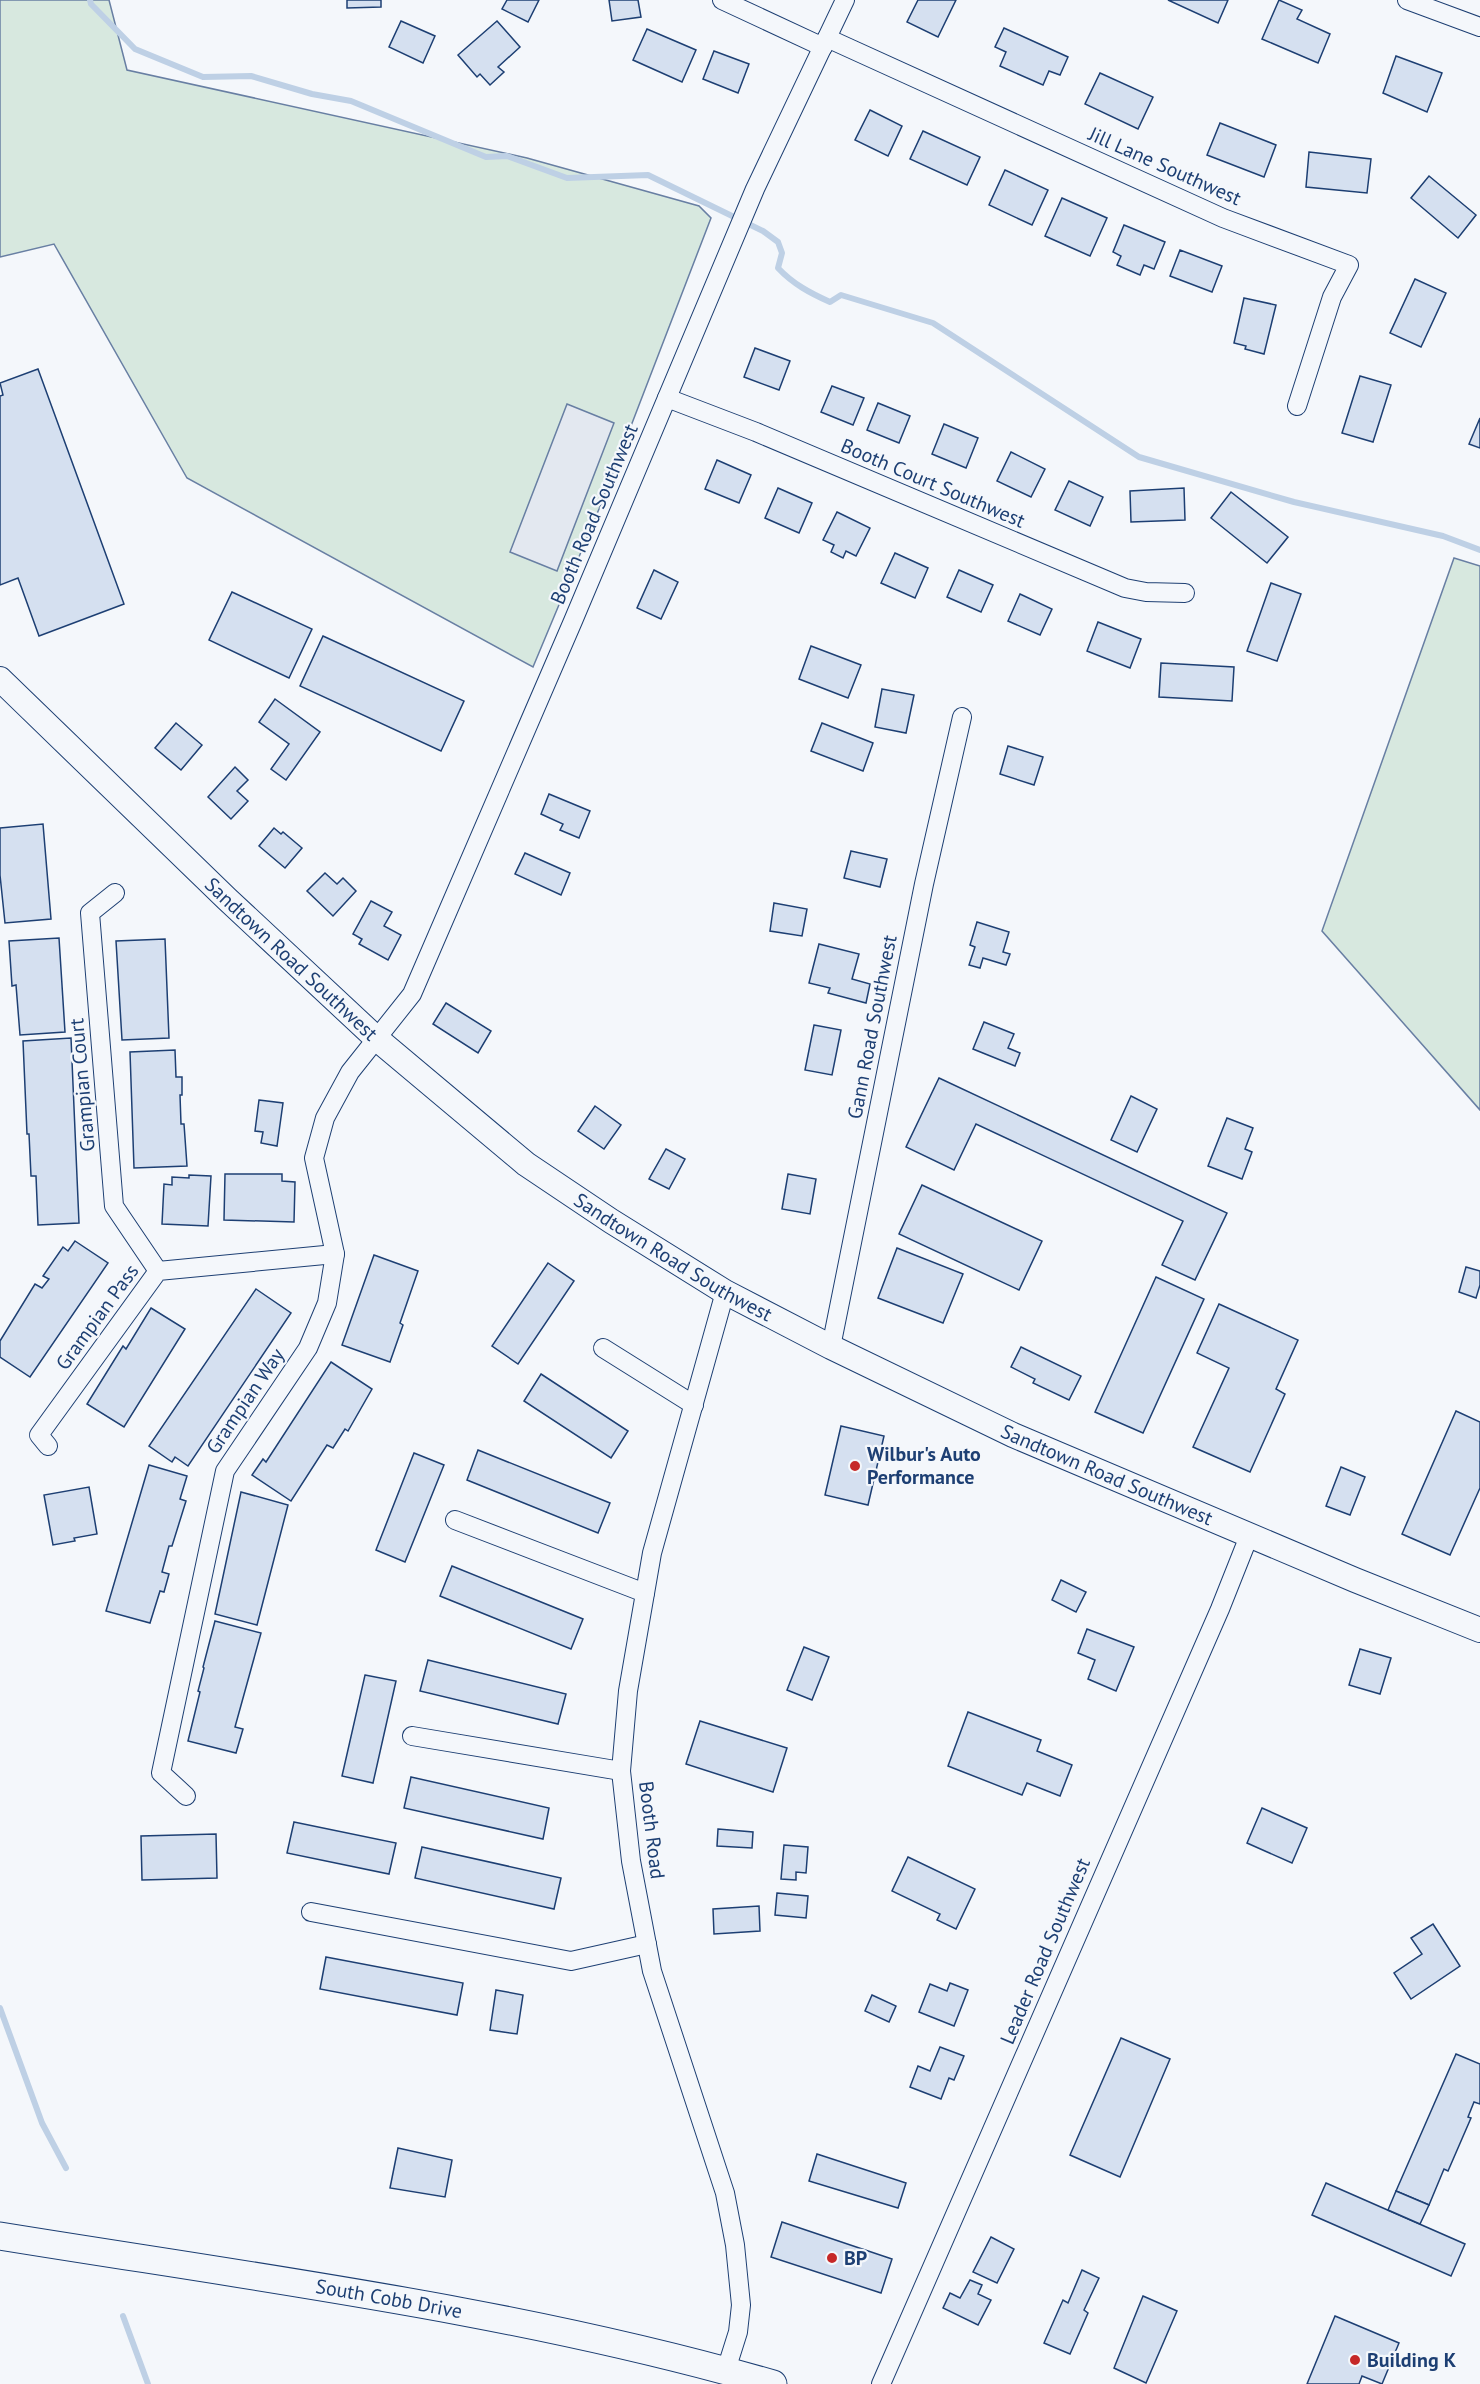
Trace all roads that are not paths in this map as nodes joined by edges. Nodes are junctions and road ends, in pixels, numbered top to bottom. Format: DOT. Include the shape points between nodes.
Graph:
graph roads {
  1 [pos="722,0"];
  2 [pos="845,0"];
  3 [pos="1407,0"];
  4 [pos="1480,27"];
  5 [pos="825,43"];
  6 [pos="667,398"];
  7 [pos="1297,406"];
  8 [pos="1185,593"];
  9 [pos="0,679"];
  10 [pos="962,717"];
  11 [pos="115,892"];
  12 [pos="377,1039"];
  13 [pos="335,1254"];
  14 [pos="158,1271"];
  15 [pos="725,1293"];
  16 [pos="831,1347"];
  17 [pos="603,1348"];
  18 [pos="694,1405"];
  19 [pos="48,1446"];
  20 [pos="455,1520"];
  21 [pos="1249,1536"];
  22 [pos="645,1593"];
  23 [pos="1480,1630"];
  24 [pos="412,1736"];
  25 [pos="621,1771"];
  26 [pos="186,1796"];
  27 [pos="311,1912"];
  28 [pos="647,1944"];
  29 [pos="0,2236"];
  30 [pos="726,2370"];
  31 [pos="773,2384"];
  32 [pos="881,2384"];
  1 -- 5 [label="street"];
  2 -- 5 [label="street, Booth Road Southwest"];
  3 -- 4 [label="street"];
  5 -- 6 [label="street, Booth Road Southwest" via="755,189"];
  5 -- 7 [label="street, Jill Lane Southwest" via="1223,218 1349,265 1332,297"];
  6 -- 8 [label="street, Booth Court Southwest" via="1125,588"];
  6 -- 12 [label="street, Booth Road Southwest" via="412,994"];
  9 -- 12 [label="street, Sandtown Road Southwest"];
  10 -- 16 [label="street, Gann Road Southwest"];
  11 -- 14 [label="street, Grampian Court" via="90,913 114,1206"];
  12 -- 13 [label="street, Grampian Way" via="350,1072 325,1118 314,1158"];
  12 -- 15 [label="street, Sandtown Road Southwest" via="526,1164"];
  13 -- 14 [label="street, Grampian Pass"];
  13 -- 26 [label="street, Grampian Way" via="327,1303 308,1348 225,1471 162,1773"];
  14 -- 19 [label="street, Grampian Pass" via="39,1435"];
  15 -- 16 [label="street, Sandtown Road Southwest"];
  15 -- 18 [label="street, Booth Road"];
  16 -- 21 [label="street, Sandtown Road Southwest" via="1013,1435"];
  17 -- 18 [label="street"];
  18 -- 22 [label="street, Booth Road" via="652,1553"];
  20 -- 22 [label="street"];
  21 -- 23 [label="street, Sandtown Road Southwest"];
  21 -- 32 [label="street, Leader Road Southwest"];
  22 -- 25 [label="street, Booth Road" via="628,1691"];
  24 -- 25 [label="street"];
  25 -- 28 [label="street, Booth Road" via="631,1861"];
  27 -- 28 [label="street" via="571,1960"];
  28 -- 30 [label="street, Booth Road" via="652,1971 725,2193 735,2245 741,2305 738,2332"];
  29 -- 30 [label="main road, South Cobb Drive" via="561,2330"];
  30 -- 31 [label="main road, South Cobb Drive"];
}
